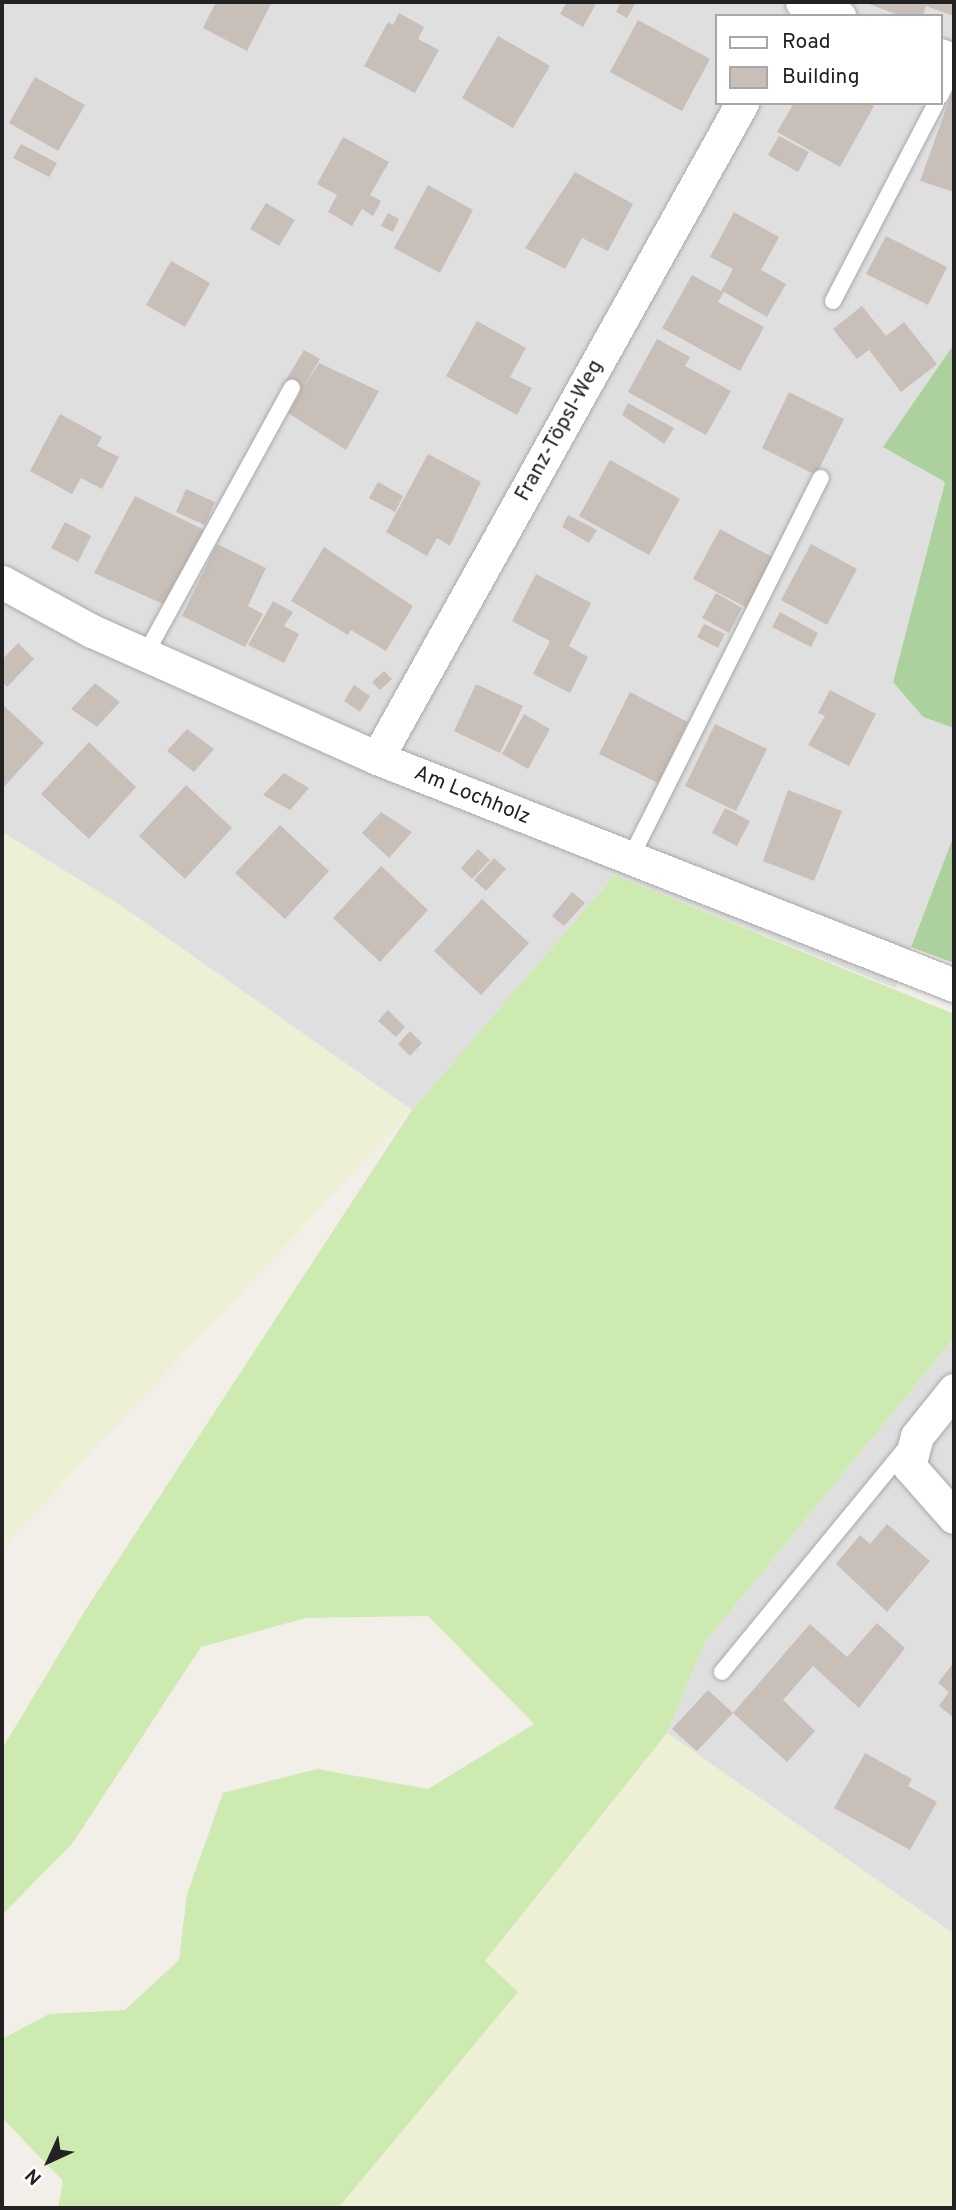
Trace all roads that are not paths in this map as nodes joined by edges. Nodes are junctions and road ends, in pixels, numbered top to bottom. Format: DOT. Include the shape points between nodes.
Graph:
graph roads {
  1 [pos="802,2"];
  2 [pos="834,14"];
  3 [pos="954,69"];
  4 [pos="942,92"];
  5 [pos="740,105"];
  6 [pos="935,105"];
  7 [pos="833,301"];
  8 [pos="292,388"];
  9 [pos="821,478"];
  10 [pos="2,582"];
  11 [pos="145,655"];
  12 [pos="377,758"];
  13 [pos="630,859"];
  14 [pos="954,985"];
  15 [pos="954,1390"];
  16 [pos="917,1436"];
  17 [pos="954,1517"];
  18 [pos="722,1672"];
  1 -- 2 [label="street"];
  3 -- 4 [label="lane"];
  5 -- 12 [label="street, Franz-Töpsl-Weg"];
  6 -- 7 [label="lane"];
  8 -- 11 [label="lane"];
  9 -- 13 [label="lane"];
  10 -- 11 [label="street, Am Lochholz"];
  11 -- 12 [label="street, Am Lochholz"];
  12 -- 13 [label="street, Am Lochholz"];
  13 -- 14 [label="street, Am Lochholz"];
  15 -- 16 [label="street"];
  16 -- 17 [label="street" via="909,1466"];
  16 -- 18 [label="lane"];
}
